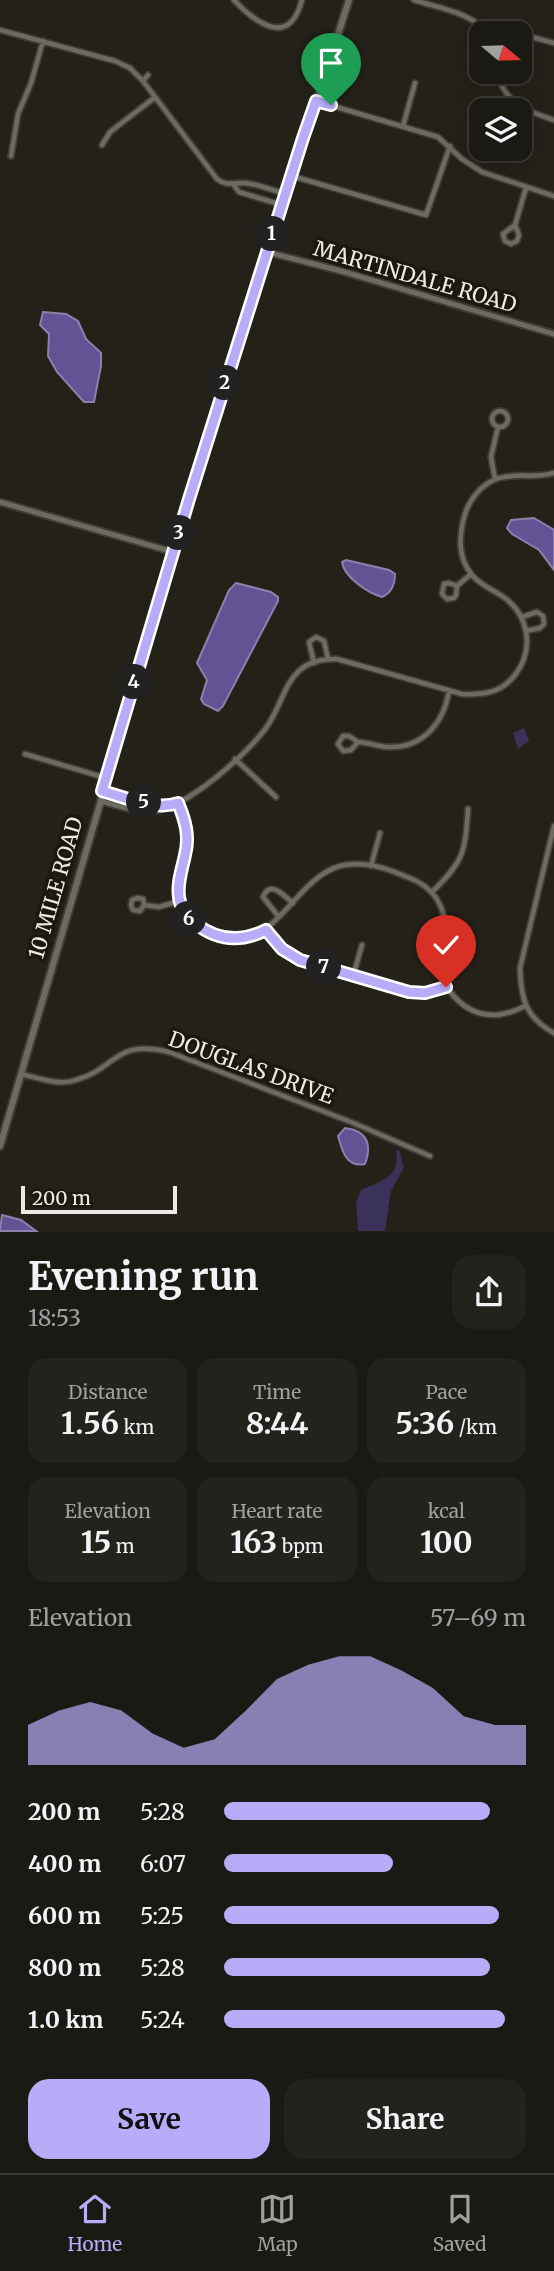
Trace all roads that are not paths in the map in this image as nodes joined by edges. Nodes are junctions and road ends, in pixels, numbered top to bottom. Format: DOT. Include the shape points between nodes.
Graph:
graph roads {
  1 [pos="234,0"];
  2 [pos="302,0"];
  3 [pos="349,0"];
  4 [pos="414,0"];
  5 [pos="474,21"];
  6 [pos="0,30"];
  7 [pos="532,37"];
  8 [pos="43,41"];
  9 [pos="554,43"];
  10 [pos="148,75"];
  11 [pos="143,81"];
  12 [pos="415,83"];
  13 [pos="501,84"];
  14 [pos="154,98"];
  15 [pos="316,101"];
  16 [pos="554,120"];
  17 [pos="403,125"];
  18 [pos="188,129"];
  19 [pos="183,134"];
  20 [pos="102,145"];
  21 [pos="450,146"];
  22 [pos="11,156"];
  23 [pos="291,176"];
  24 [pos="233,185"];
  25 [pos="526,188"];
  26 [pos="285,194"];
  27 [pos="554,195"];
  28 [pos="282,205"];
  29 [pos="515,225"];
  30 [pos="267,252"];
  31 [pos="554,334"];
  32 [pos="498,427"];
  33 [pos="554,473"];
  34 [pos="495,479"];
  35 [pos="0,502"];
  36 [pos="173,552"];
  37 [pos="471,574"];
  38 [pos="457,586"];
  39 [pos="522,617"];
  40 [pos="526,631"];
  41 [pos="328,659"];
  42 [pos="314,663"];
  43 [pos="449,691"];
  44 [pos="358,742"];
  45 [pos="25,754"];
  46 [pos="236,759"];
  47 [pos="106,778"];
  48 [pos="102,791"];
  49 [pos="276,797"];
  50 [pos="99,801"];
  51 [pos="178,803"];
  52 [pos="170,805"];
  53 [pos="468,809"];
  54 [pos="554,827"];
  55 [pos="380,833"];
  56 [pos="371,866"];
  57 [pos="432,892"];
  58 [pos="179,901"];
  59 [pos="293,903"];
  60 [pos="144,905"];
  61 [pos="279,917"];
  62 [pos="266,930"];
  63 [pos="362,945"];
  64 [pos="354,976"];
  65 [pos="446,987"];
  66 [pos="525,1006"];
  67 [pos="552,1032"];
  68 [pos="20,1074"];
  69 [pos="2,1128"];
  70 [pos="1,1141"];
  71 [pos="430,1156"];
  1 -- 2 [label="street" via="257,20 278,27 293,21"];
  3 -- 15 [label="main road, 10 MILE ROAD"];
  4 -- 5 [label="street"];
  6 -- 8 [label="street"];
  7 -- 9 [label="street"];
  8 -- 11 [label="street" via="115,61"];
  8 -- 22 [label="street" via="18,114"];
  10 -- 11 [label="street"];
  11 -- 14 [label="street"];
  12 -- 17 [label="street"];
  13 -- 16 [label="street" via="515,105"];
  14 -- 19 [label="street"];
  14 -- 20 [label="street" via="110,132"];
  15 -- 17 [label="street"];
  15 -- 23 [label="main road, 10 MILE ROAD"];
  17 -- 21 [label="street" via="438,136"];
  18 -- 19 [label="street"];
  19 -- 24 [label="street" via="217,179"];
  21 -- 23 [label="street" via="426,215"];
  21 -- 25 [label="street" via="482,172"];
  23 -- 26 [label="main road, 10 MILE ROAD"];
  24 -- 26 [label="street" via="242,182"];
  24 -- 28 [label="street" via="239,192"];
  25 -- 27 [label="street"];
  25 -- 29 [label="street"];
  26 -- 28 [label="main road, 10 MILE ROAD"];
  28 -- 30 [label="main road, 10 MILE ROAD"];
  30 -- 31 [label="street, MARTINDALE ROAD"];
  30 -- 36 [label="main road, 10 MILE ROAD"];
  32 -- 34 [label="street" via="491,457"];
  33 -- 34 [label="street"];
  34 -- 37 [label="street" via="472,499 464,519 461,551"];
  35 -- 36 [label="street"];
  36 -- 47 [label="main road, 10 MILE ROAD"];
  37 -- 38 [label="street"];
  37 -- 39 [label="street" via="504,597"];
  39 -- 40 [label="street"];
  39 -- 40 [label="street" via="537,612 543,616 540,628"];
  40 -- 43 [label="street" via="523,661 503,687 484,694"];
  41 -- 42 [label="street"];
  41 -- 42 [label="street" via="324,641 316,638 309,642"];
  41 -- 43 [label="street"];
  42 -- 46 [label="street" via="289,681 266,727"];
  43 -- 44 [label="street" via="441,717 419,740 390,748"];
  44 -- 44 [label="street" via="347,751 338,744 347,735"];
  45 -- 47 [label="street"];
  46 -- 49 [label="street"];
  46 -- 51 [label="street"];
  47 -- 48 [label="main road, 10 MILE ROAD"];
  48 -- 50 [label="main road, 10 MILE ROAD"];
  48 -- 52 [label="street"];
  50 -- 52 [label="street" via="138,811"];
  50 -- 68 [label="main road, 10 MILE ROAD"];
  51 -- 52 [label="street"];
  51 -- 58 [label="street" via="187,840 178,881"];
  53 -- 57 [label="street" via="459,863"];
  54 -- 66 [label="street" via="520,968"];
  55 -- 56 [label="street"];
  56 -- 57 [label="street" via="411,878"];
  56 -- 59 [label="street" via="338,866 319,877"];
  57 -- 65 [label="street" via="443,912 440,956"];
  58 -- 60 [label="street" via="159,907"];
  58 -- 62 [label="street" via="189,919 216,936 253,936"];
  59 -- 61 [label="street"];
  59 -- 61 [label="street" via="275,889 265,891 265,903"];
  61 -- 62 [label="street"];
  62 -- 64 [label="street" via="289,955"];
  63 -- 64 [label="street"];
  64 -- 65 [label="street" via="409,992"];
  65 -- 66 [label="street" via="464,1006 478,1012 510,1013"];
  66 -- 67 [label="street"];
  68 -- 69 [label="main road, 10 MILE ROAD"];
  68 -- 71 [label="street, DOUGLAS DRIVE" via="49,1081 77,1080 122,1053 155,1049"];
  69 -- 70 [label="main road, 10 MILE ROAD"];
}
